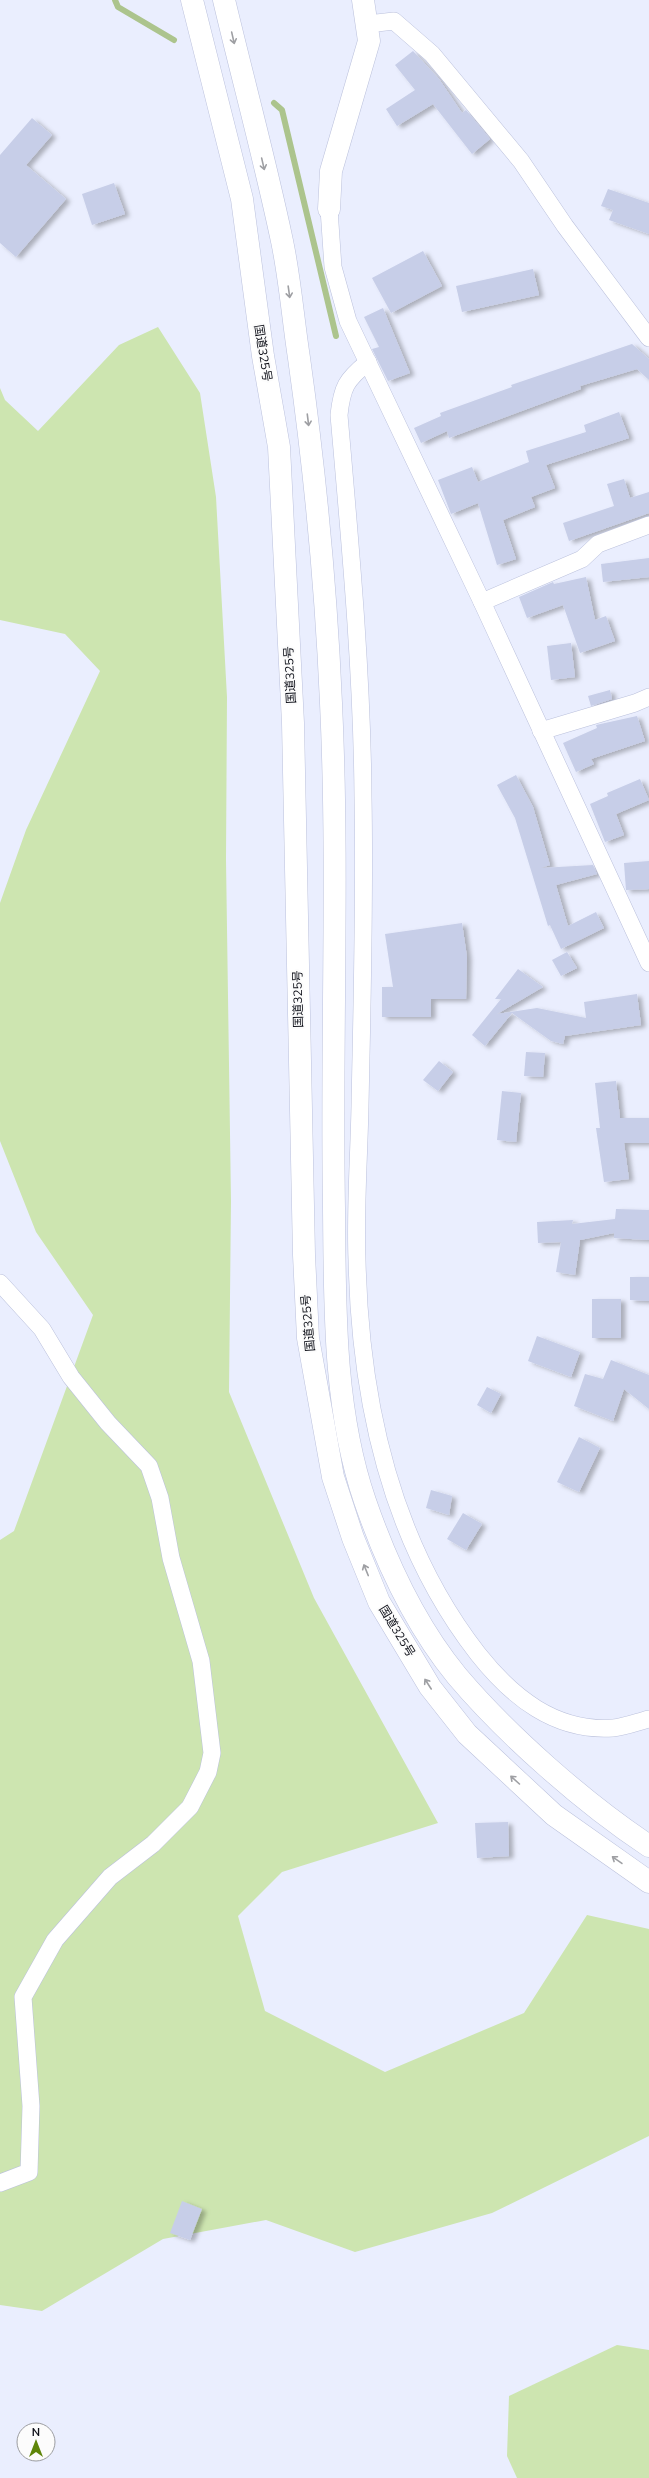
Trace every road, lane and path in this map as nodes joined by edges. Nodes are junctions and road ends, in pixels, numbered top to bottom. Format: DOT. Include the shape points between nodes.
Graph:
graph roads {
  1 [pos="192,0"];
  2 [pos="224,0"];
  3 [pos="363,0"];
  4 [pos="368,24"];
  5 [pos="329,208"];
  6 [pos="649,338"];
  7 [pos="368,362"];
  8 [pos="649,525"];
  9 [pos="482,602"];
  10 [pos="649,697"];
  11 [pos="541,731"];
  12 [pos="649,963"];
  13 [pos="0,1283"];
  14 [pos="649,1719"];
  15 [pos="649,1846"];
  16 [pos="649,1882"];
  17 [pos="0,2183"];
  16 -- 1 [label="main road, 国道325号, one-way" via="554,1815 467,1734 430,1687 379,1602 353,1538 333,1477 308,1338 304,1270 293,723 279,447 263,356 242,199"];
  2 -- 15 [label="main road, 国道325号, one-way" via="283,245 308,419 325,583 336,826 332,1112 336,1351 354,1462 364,1497 400,1582 419,1620 456,1674 514,1735 564,1780"];
  3 -- 4 [label="main road"];
  4 -- 5 [label="main road" via="369,42 331,171"];
  4 -- 6 [label="street" via="394,21 432,54 521,161 574,239"];
  5 -- 7 [label="street" via="333,266 348,321"];
  7 -- 9 [label="street"];
  7 -- 14 [label="street" via="350,377 342,392 339,415 357,631 363,796 356,1256 364,1369 374,1426 392,1488 422,1561 467,1640 497,1678 524,1702 554,1718 587,1728 617,1728"];
  8 -- 9 [label="street" via="598,544 582,559"];
  9 -- 11 [label="street"];
  10 -- 11 [label="street"];
  11 -- 12 [label="street"];
  13 -- 17 [label="street" via="42,1329 71,1377 108,1423 149,1466 160,1498 171,1558 201,1661 212,1753 208,1772 190,1807 153,1844 110,1877 55,1940 23,1997 31,2106 29,2172"];
}
